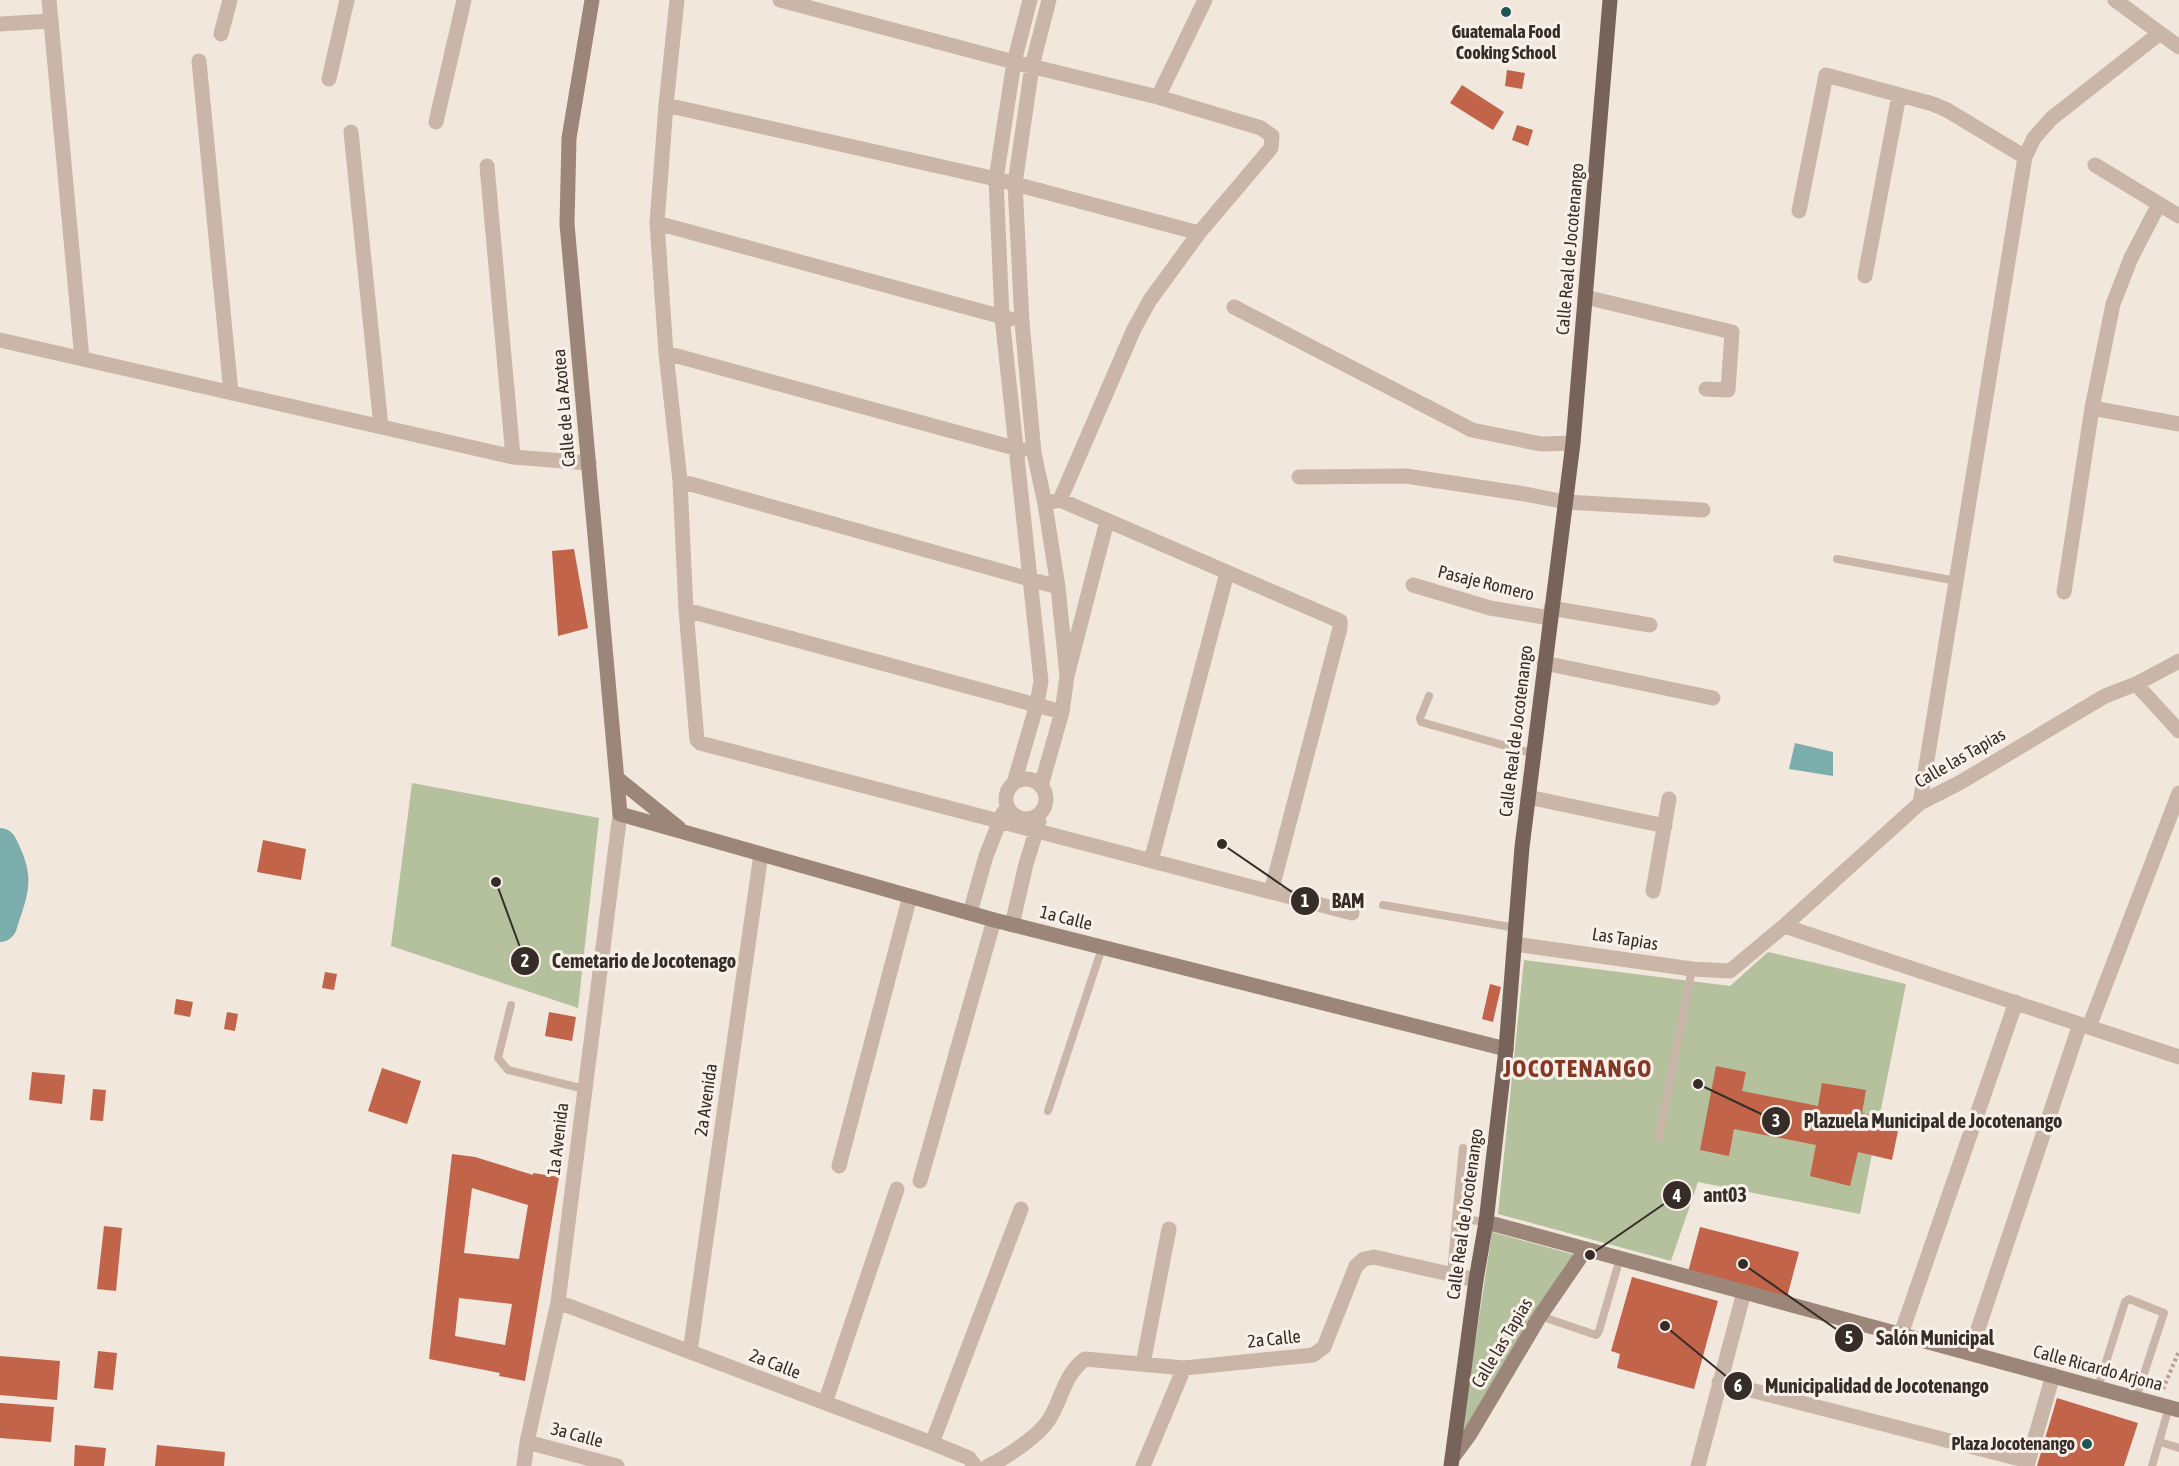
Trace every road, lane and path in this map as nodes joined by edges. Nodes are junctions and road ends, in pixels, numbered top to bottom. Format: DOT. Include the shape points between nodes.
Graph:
graph roads {
  1 [pos="49,0"];
  2 [pos="230,0"];
  3 [pos="347,0"];
  4 [pos="464,0"];
  5 [pos="592,0"];
  6 [pos="677,0"];
  7 [pos="780,0"];
  8 [pos="1030,0"];
  9 [pos="1049,0"];
  10 [pos="1205,0"];
  11 [pos="1610,0"];
  12 [pos="2115,0"];
  13 [pos="51,21"];
  14 [pos="0,24"];
  15 [pos="2160,33"];
  16 [pos="221,34"];
  17 [pos="2179,46"];
  18 [pos="199,61"];
  19 [pos="1014,62"];
  20 [pos="1032,66"];
  21 [pos="330,79"];
  22 [pos="1899,95"];
  23 [pos="1158,97"];
  24 [pos="666,105"];
  25 [pos="436,122"];
  26 [pos="351,132"];
  27 [pos="2025,157"];
  28 [pos="2095,165"];
  29 [pos="487,166"];
  30 [pos="996,179"];
  31 [pos="1015,183"];
  32 [pos="2159,204"];
  33 [pos="1799,211"];
  34 [pos="2179,216"];
  35 [pos="657,223"];
  36 [pos="1199,232"];
  37 [pos="1865,276"];
  38 [pos="1585,297"];
  39 [pos="1234,308"];
  40 [pos="1002,317"];
  41 [pos="1022,322"];
  42 [pos="0,340"];
  43 [pos="666,353"];
  44 [pos="82,359"];
  45 [pos="1706,389"];
  46 [pos="231,393"];
  47 [pos="2092,408"];
  48 [pos="2179,424"];
  49 [pos="381,427"];
  50 [pos="1573,443"];
  51 [pos="1015,448"];
  52 [pos="1034,453"];
  53 [pos="513,457"];
  54 [pos="589,463"];
  55 [pos="1299,477"];
  56 [pos="680,481"];
  57 [pos="1053,502"];
  58 [pos="1566,502"];
  59 [pos="1703,510"];
  60 [pos="1107,520"];
  61 [pos="1837,560"];
  62 [pos="1227,573"];
  63 [pos="1029,579"];
  64 [pos="1957,581"];
  65 [pos="1413,585"];
  66 [pos="1058,587"];
  67 [pos="2064,592"];
  68 [pos="686,610"];
  69 [pos="1551,613"];
  70 [pos="1650,625"];
  71 [pos="2179,661"];
  72 [pos="1544,663"];
  73 [pos="1066,676"];
  74 [pos="2136,684"];
  75 [pos="1429,696"];
  76 [pos="1713,698"];
  77 [pos="1037,704"];
  78 [pos="1062,712"];
  79 [pos="2179,731"];
  80 [pos="1534,754"];
  81 [pos="617,778"];
  82 [pos="1014,783"];
  83 [pos="1041,786"];
  84 [pos="2179,793"];
  85 [pos="1528,797"];
  86 [pos="1669,799"];
  87 [pos="1920,803"];
  88 [pos="1007,805"];
  89 [pos="1041,813"];
  90 [pos="620,814"];
  91 [pos="999,822"];
  92 [pos="1665,826"];
  93 [pos="684,831"];
  94 [pos="1036,831"];
  95 [pos="761,854"];
  96 [pos="1151,861"];
  97 [pos="1653,891"];
  98 [pos="1271,892"];
  99 [pos="910,896"];
  100 [pos="1383,905"];
  101 [pos="970,913"];
  102 [pos="1352,913"];
  103 [pos="994,920"];
  104 [pos="1012,924"];
  105 [pos="1784,926"];
  106 [pos="1515,936"];
  107 [pos="1102,948"];
  108 [pos="1692,969"];
  109 [pos="1730,971"];
  110 [pos="2016,1002"];
  111 [pos="511,1005"];
  112 [pos="2085,1026"];
  113 [pos="1506,1049"];
  114 [pos="2179,1057"];
  115 [pos="584,1089"];
  116 [pos="1048,1111"];
  117 [pos="1659,1138"];
  118 [pos="1463,1148"];
  119 [pos="839,1166"];
  120 [pos="920,1181"];
  121 [pos="897,1189"];
  122 [pos="1021,1209"];
  123 [pos="1456,1218"];
  124 [pos="1486,1221"];
  125 [pos="1169,1229"];
  126 [pos="1586,1249"];
  127 [pos="1620,1258"];
  128 [pos="1451,1275"];
  129 [pos="1476,1280"];
  130 [pos="1744,1292"];
  131 [pos="558,1302"];
  132 [pos="1540,1316"];
  133 [pos="1901,1334"];
  134 [pos="2179,1350"];
  135 [pos="690,1352"];
  136 [pos="1970,1353"];
  137 [pos="1143,1364"];
  138 [pos="1184,1368"];
  139 [pos="2053,1376"];
  140 [pos="1719,1382"];
  141 [pos="2098,1387"];
  142 [pos="2136,1398"];
  143 [pos="825,1404"];
  144 [pos="2169,1407"];
  145 [pos="527,1442"];
  146 [pos="932,1443"];
  147 [pos="2160,1443"];
  148 [pos="2179,1448"];
  149 [pos="1452,1462"];
  150 [pos="2028,1463"];
  151 [pos="524,1466"];
  152 [pos="617,1466"];
  153 [pos="975,1466"];
  154 [pos="988,1466"];
  155 [pos="1143,1466"];
  156 [pos="1698,1466"];
  157 [pos="2152,1466"];
  1 -- 13 [label="street"];
  2 -- 16 [label="street"];
  3 -- 21 [label="street"];
  4 -- 25 [label="street"];
  5 -- 54 [label="street, Calle de La Azotea" via="569,138 567,224"];
  6 -- 24 [label="street"];
  7 -- 19 [label="street"];
  8 -- 19 [label="street"];
  9 -- 20 [label="street"];
  10 -- 23 [label="street"];
  11 -- 38 [label="main road, Calle Real de Jocotenango"];
  12 -- 15 [label="street"];
  13 -- 14 [label="street"];
  13 -- 44 [label="street"];
  15 -- 17 [label="street"];
  15 -- 27 [label="street" via="2052,118 2034,138"];
  18 -- 46 [label="street"];
  19 -- 20 [label="street"];
  19 -- 30 [label="street"];
  20 -- 23 [label="street"];
  20 -- 31 [label="street"];
  22 -- 27 [label="street" via="1947,110"];
  22 -- 33 [label="street" via="1826,75"];
  22 -- 37 [label="street"];
  23 -- 36 [label="street" via="1261,128 1272,136 1271,148"];
  24 -- 30 [label="street"];
  24 -- 35 [label="street"];
  26 -- 49 [label="street"];
  27 -- 64 [label="street"];
  28 -- 32 [label="street"];
  29 -- 53 [label="street"];
  30 -- 31 [label="street"];
  30 -- 40 [label="street"];
  31 -- 36 [label="street"];
  31 -- 41 [label="street"];
  32 -- 34 [label="street"];
  32 -- 47 [label="street" via="2113,304"];
  35 -- 40 [label="street"];
  35 -- 43 [label="street"];
  36 -- 57 [label="street" via="1134,329"];
  38 -- 45 [label="street" via="1732,332 1728,390"];
  38 -- 50 [label="main road, Calle Real de Jocotenango"];
  39 -- 50 [label="street" via="1472,430 1541,444"];
  40 -- 41 [label="street"];
  40 -- 51 [label="street"];
  41 -- 52 [label="street"];
  42 -- 44 [label="street"];
  43 -- 51 [label="street"];
  43 -- 56 [label="street"];
  44 -- 46 [label="street"];
  46 -- 49 [label="street"];
  47 -- 48 [label="street"];
  47 -- 67 [label="street"];
  49 -- 53 [label="street"];
  50 -- 58 [label="main road, Calle Real de Jocotenango"];
  51 -- 52 [label="street"];
  51 -- 63 [label="street"];
  52 -- 57 [label="street"];
  53 -- 54 [label="street"];
  54 -- 81 [label="street, Calle de La Azotea"];
  55 -- 58 [label="street" via="1406,476"];
  56 -- 63 [label="street"];
  56 -- 68 [label="street"];
  57 -- 60 [label="street"];
  57 -- 66 [label="street"];
  58 -- 59 [label="street"];
  58 -- 69 [label="main road, Calle Real de Jocotenango"];
  60 -- 62 [label="street"];
  60 -- 73 [label="street"];
  61 -- 64 [label="lane"];
  62 -- 96 [label="street"];
  62 -- 98 [label="street" via="1340,621"];
  63 -- 66 [label="street"];
  63 -- 77 [label="street" via="1041,681"];
  64 -- 87 [label="street"];
  65 -- 69 [label="street, Pasaje Romero" via="1490,609"];
  66 -- 73 [label="street"];
  68 -- 77 [label="street"];
  68 -- 91 [label="street" via="695,737 700,743"];
  69 -- 70 [label="street, Pasaje Romero"];
  69 -- 72 [label="main road, Calle Real de Jocotenango"];
  71 -- 74 [label="street, Calle las Tapias"];
  72 -- 76 [label="street"];
  72 -- 80 [label="main road, Calle Real de Jocotenango"];
  73 -- 78 [label="street"];
  74 -- 79 [label="street"];
  74 -- 87 [label="street, Calle las Tapias" via="2105,696"];
  75 -- 80 [label="lane" via="1421,722"];
  77 -- 78 [label="street"];
  77 -- 82 [label="street"];
  78 -- 83 [label="street"];
  80 -- 85 [label="main road, Calle Real de Jocotenango"];
  81 -- 90 [label="street, Calle de La Azotea"];
  81 -- 93 [label="street"];
  82 -- 83 [label="street" via="1031,779"];
  82 -- 88 [label="street" via="1007,793"];
  83 -- 89 [label="street" via="1047,802"];
  84 -- 112 [label="street"];
  85 -- 92 [label="street"];
  85 -- 106 [label="main road, Calle Real de Jocotenango"];
  86 -- 92 [label="street"];
  87 -- 105 [label="street, Calle las Tapias"];
  88 -- 89 [label="street" via="1013,815 1025,820"];
  88 -- 91 [label="street"];
  89 -- 94 [label="street"];
  90 -- 93 [label="street, 1a Calle"];
  90 -- 115 [label="street, 1a Avenida"];
  91 -- 94 [label="street"];
  91 -- 101 [label="street"];
  92 -- 97 [label="street"];
  93 -- 95 [label="street, 1a Calle"];
  94 -- 96 [label="street"];
  94 -- 104 [label="street"];
  95 -- 99 [label="street, 1a Calle"];
  95 -- 135 [label="street, 2a Avenida"];
  96 -- 98 [label="street"];
  98 -- 102 [label="street"];
  99 -- 101 [label="street, 1a Calle"];
  99 -- 119 [label="street"];
  100 -- 106 [label="lane"];
  101 -- 103 [label="street, 1a Calle"];
  103 -- 104 [label="street, 1a Calle"];
  103 -- 120 [label="street"];
  104 -- 107 [label="street, 1a Calle"];
  105 -- 109 [label="street, Calle las Tapias"];
  105 -- 110 [label="street"];
  106 -- 108 [label="street, Las Tapias"];
  106 -- 113 [label="main road, Calle Real de Jocotenango"];
  107 -- 113 [label="street, 1a Calle"];
  107 -- 116 [label="lane"];
  108 -- 109 [label="street, Las Tapias"];
  108 -- 117 [label="lane"];
  110 -- 112 [label="street"];
  110 -- 133 [label="street"];
  111 -- 115 [label="lane" via="498,1058 503,1065 516,1073"];
  112 -- 114 [label="street"];
  112 -- 136 [label="street"];
  113 -- 124 [label="main road, Calle Real de Jocotenango"];
  115 -- 131 [label="street, 1a Avenida"];
  118 -- 123 [label="lane"];
  121 -- 143 [label="street"];
  122 -- 146 [label="street"];
  123 -- 124 [label="lane"];
  123 -- 128 [label="lane"];
  124 -- 126 [label="street, Calle Ricardo Arjona"];
  124 -- 129 [label="main road, Calle Real de Jocotenango"];
  125 -- 137 [label="street"];
  126 -- 127 [label="street, Calle Ricardo Arjona"];
  126 -- 132 [label="street, Calle las Tapias"];
  127 -- 130 [label="street, Calle Ricardo Arjona"];
  127 -- 132 [label="lane" via="1596,1335"];
  128 -- 129 [label="street, 2a Calle"];
  128 -- 138 [label="street, 2a Calle" via="1374,1257 1364,1259 1356,1266 1324,1347 1313,1355"];
  129 -- 149 [label="main road, Calle Real de Jocotenango"];
  130 -- 133 [label="street, Calle Ricardo Arjona"];
  130 -- 140 [label="street"];
  131 -- 135 [label="street, 2a Calle"];
  131 -- 145 [label="street, 1a Avenida"];
  132 -- 149 [label="street, Calle las Tapias"];
  133 -- 136 [label="street, Calle Ricardo Arjona"];
  134 -- 144 [label="path"];
  135 -- 143 [label="street, 2a Calle"];
  136 -- 139 [label="street, Calle Ricardo Arjona"];
  137 -- 138 [label="street, 2a Calle"];
  137 -- 154 [label="street, 2a Calle" via="1085,1359 1066,1380 1050,1419 1004,1459"];
  138 -- 155 [label="street"];
  139 -- 141 [label="street, Calle Ricardo Arjona"];
  139 -- 150 [label="street"];
  140 -- 150 [label="street"];
  140 -- 156 [label="street"];
  141 -- 142 [label="street, Calle Ricardo Arjona"];
  141 -- 142 [label="lane" via="2129,1299 2164,1313"];
  142 -- 144 [label="street, Calle Ricardo Arjona"];
  143 -- 146 [label="street, 2a Calle"];
  144 -- 147 [label="lane"];
  145 -- 151 [label="street, 1a Avenida"];
  145 -- 152 [label="street, 3a Calle"];
  146 -- 153 [label="street, 2a Calle" via="969,1458"];
  147 -- 148 [label="lane"];
  147 -- 157 [label="lane"];
}
